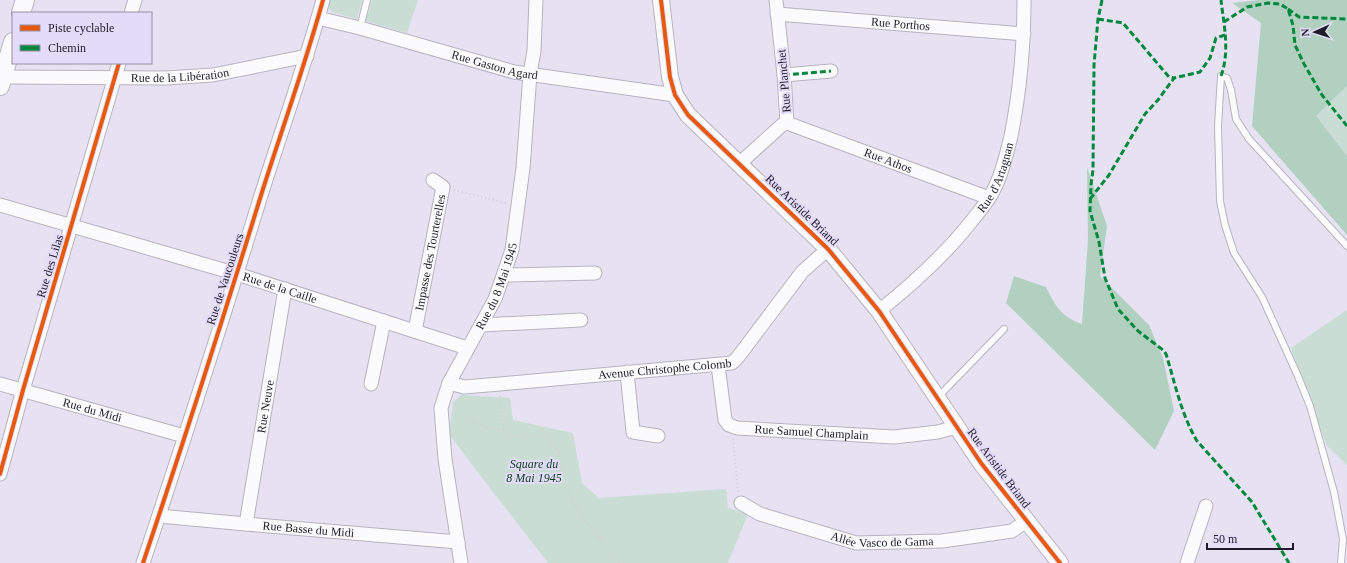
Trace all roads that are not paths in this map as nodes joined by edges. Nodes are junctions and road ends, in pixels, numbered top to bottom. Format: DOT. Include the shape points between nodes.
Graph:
graph roads {
  1 [pos="25,0"];
  2 [pos="135,0"];
  3 [pos="323,0"];
  4 [pos="367,0"];
  5 [pos="536,0"];
  6 [pos="661,0"];
  7 [pos="776,0"];
  8 [pos="1024,0"];
  9 [pos="21,12"];
  10 [pos="131,12"];
  11 [pos="777,14"];
  12 [pos="318,18"];
  13 [pos="360,28"];
  14 [pos="1024,34"];
  15 [pos="12,46"];
  16 [pos="307,56"];
  17 [pos="119,64"];
  18 [pos="831,70"];
  19 [pos="530,74"];
  20 [pos="784,75"];
  21 [pos="115,77"];
  22 [pos="2,81"];
  23 [pos="674,95"];
  24 [pos="787,123"];
  25 [pos="740,163"];
  26 [pos="438,183"];
  27 [pos="990,198"];
  28 [pos="0,205"];
  29 [pos="72,227"];
  30 [pos="1347,246"];
  31 [pos="828,249"];
  32 [pos="595,273"];
  33 [pos="237,274"];
  34 [pos="504,275"];
  35 [pos="285,289"];
  36 [pos="879,311"];
  37 [pos="580,320"];
  38 [pos="384,321"];
  39 [pos="481,325"];
  40 [pos="1004,329"];
  41 [pos="415,330"];
  42 [pos="467,348"];
  43 [pos="718,365"];
  44 [pos="627,372"];
  45 [pos="449,383"];
  46 [pos="0,384"];
  47 [pos="371,384"];
  48 [pos="23,390"];
  49 [pos="936,398"];
  50 [pos="956,427"];
  51 [pos="184,436"];
  52 [pos="658,436"];
  53 [pos="0,474"];
  54 [pos="741,503"];
  55 [pos="1206,506"];
  56 [pos="159,516"];
  57 [pos="1026,521"];
  58 [pos="246,524"];
  59 [pos="458,542"];
  60 [pos="143,563"];
  61 [pos="461,563"];
  62 [pos="1060,563"];
  63 [pos="1187,563"];
  64 [pos="1341,563"];
  1 -- 9 [label="main road"];
  2 -- 10 [label="street"];
  3 -- 12 [label="street, Rue de Vaucouleurs"];
  4 -- 13 [label="lane"];
  5 -- 19 [label="street, Rue du 8 Mai 1945" via="534,51"];
  6 -- 23 [label="street, Rue Aristide Briand"];
  7 -- 11 [label="street, Rue Planchet"];
  8 -- 14 [label="street, Rue d'Artagnan"];
  11 -- 14 [label="street, Rue Porthos"];
  11 -- 20 [label="street, Rue Planchet"];
  12 -- 13 [label="street, Rue Gaston Agard"];
  12 -- 16 [label="street, Rue de Vaucouleurs"];
  13 -- 19 [label="street, Rue Gaston Agard" via="514,72"];
  14 -- 27 [label="street, Rue d'Artagnan" via="1016,112 1002,171"];
  15 -- 22 [label="main road"];
  16 -- 21 [label="street, Rue de la Libération" via="213,75 166,78"];
  16 -- 33 [label="street, Rue de Vaucouleurs"];
  17 -- 21 [label="street, Rue des Lilas"];
  18 -- 20 [label="street"];
  19 -- 23 [label="street, Rue Gaston Agard"];
  19 -- 34 [label="street, Rue du 8 Mai 1945" via="523,168 512,250"];
  20 -- 24 [label="street, Rue Planchet"];
  21 -- 22 [label="street, Rue de la Libération"];
  21 -- 29 [label="street, Rue des Lilas"];
  23 -- 25 [label="street, Rue Aristide Briand" via="688,115"];
  24 -- 25 [label="street, Rue Planchet"];
  24 -- 27 [label="street, Rue Athos"];
  25 -- 31 [label="street, Rue Aristide Briand"];
  26 -- 41 [label="street, Impasse des Tourterelles"];
  27 -- 36 [label="street, Rue d'Artagnan" via="959,238 920,277"];
  28 -- 29 [label="street, Rue de la Caille"];
  29 -- 33 [label="street, Rue de la Caille"];
  29 -- 48 [label="street, Rue des Lilas"];
  30 -- 64 [label="lane" via="1249,139 1236,119 1227,78 1221,76 1218,126 1220,201 1225,225 1234,254 1262,297 1310,406 1334,492 1343,539"];
  31 -- 36 [label="street, Rue Aristide Briand"];
  31 -- 43 [label="street, Avenue Christophe Colomb" via="802,272 738,357 732,363"];
  32 -- 34 [label="street"];
  33 -- 35 [label="street, Rue de la Caille"];
  33 -- 51 [label="street, Rue de Vaucouleurs"];
  34 -- 39 [label="street, Rue du 8 Mai 1945"];
  35 -- 38 [label="street, Rue de la Caille"];
  35 -- 58 [label="street, Rue Neuve"];
  36 -- 49 [label="street, Rue Aristide Briand"];
  37 -- 39 [label="street"];
  38 -- 41 [label="street, Rue de la Caille"];
  38 -- 47 [label="street"];
  39 -- 42 [label="street, Rue du 8 Mai 1945"];
  40 -- 49 [label="lane"];
  41 -- 42 [label="street, Rue de la Caille"];
  42 -- 45 [label="street, Rue du 8 Mai 1945"];
  43 -- 44 [label="street, Avenue Christophe Colomb"];
  43 -- 50 [label="street, Rue Samuel Champlain" via="725,420 737,428 894,437 938,432"];
  44 -- 45 [label="street, Avenue Christophe Colomb" via="464,387"];
  44 -- 52 [label="street" via="633,432"];
  45 -- 59 [label="street, Rue du 8 Mai 1945" via="441,408 445,459"];
  46 -- 48 [label="street, Rue du Midi"];
  48 -- 51 [label="street, Rue du Midi"];
  48 -- 53 [label="street, Rue des Lilas"];
  49 -- 50 [label="street, Rue Aristide Briand"];
  50 -- 57 [label="street, Rue Aristide Briand"];
  51 -- 56 [label="street, Rue de Vaucouleurs"];
  54 -- 57 [label="street, Allée Vasco de Gama" via="760,514 856,543 950,540 1012,531"];
  55 -- 63 [label="street"];
  56 -- 58 [label="street, Rue Basse du Midi"];
  56 -- 60 [label="street, Rue de Vaucouleurs"];
  57 -- 62 [label="street, Rue Aristide Briand"];
  58 -- 59 [label="street, Rue Basse du Midi"];
  59 -- 61 [label="street, Rue du 8 Mai 1945"];
}
